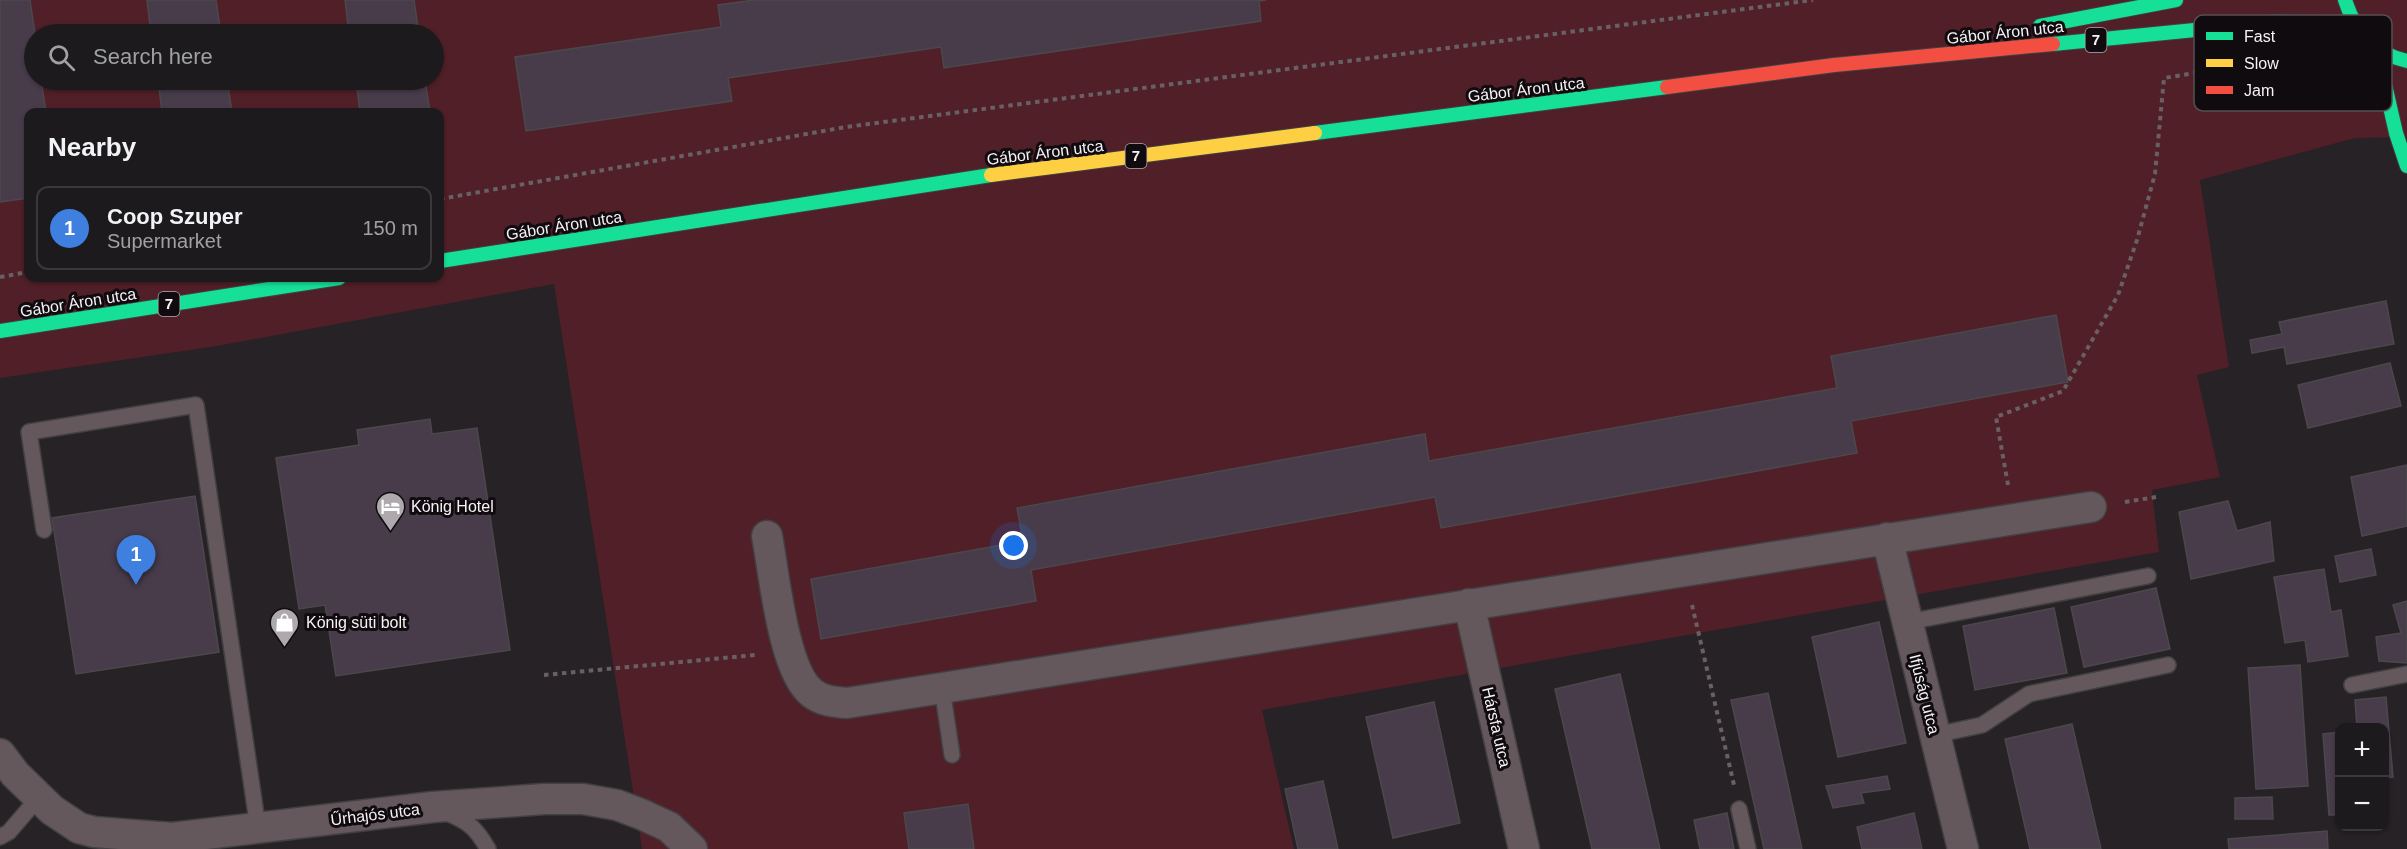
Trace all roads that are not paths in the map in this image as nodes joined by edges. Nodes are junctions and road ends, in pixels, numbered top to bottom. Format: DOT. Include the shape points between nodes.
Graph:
graph roads {
  1 [pos="2176,0"];
  2 [pos="2345,0"];
  3 [pos="2349,15"];
  4 [pos="2023,29"];
  5 [pos="2194,30"];
  6 [pos="1988,36"];
  7 [pos="2392,56"];
  8 [pos="2407,61"];
  9 [pos="1834,65"];
  10 [pos="2391,111"];
  11 [pos="2407,166"];
  12 [pos="444,260"];
  13 [pos="314,282"];
  14 [pos="0,332"];
  15 [pos="2091,507"];
  16 [pos="44,530"];
  17 [pos="767,536"];
  18 [pos="1887,538"];
  19 [pos="2148,576"];
  20 [pos="1469,604"];
  21 [pos="1908,622"];
  22 [pos="2168,665"];
  23 [pos="2407,674"];
  24 [pos="2352,685"];
  25 [pos="942,688"];
  26 [pos="1935,735"];
  27 [pos="0,754"];
  28 [pos="952,755"];
  29 [pos="45,803"];
  30 [pos="434,807"];
  31 [pos="1739,809"];
  32 [pos="258,828"];
  33 [pos="0,837"];
  34 [pos="488,849"];
  35 [pos="692,849"];
  36 [pos="1524,849"];
  37 [pos="1748,849"];
  38 [pos="1963,849"];
  1 -- 4 [label="main road, Gábor Áron utca / 7"];
  2 -- 3 [label="main road"];
  5 -- 9 [label="main road, Gábor Áron utca / 7"];
  6 -- 9 [label="main road, Gábor Áron utca / 7"];
  7 -- 8 [label="main road"];
  9 -- 12 [label="main road, Gábor Áron utca / 7" via="938,182"];
  10 -- 11 [label="main road"];
  13 -- 14 [label="main road, Gábor Áron utca / 7"];
  15 -- 18 [label="street"];
  16 -- 32 [label="lane" via="29,432 196,405"];
  17 -- 25 [label="street" via="789,652 796,673 813,695 829,702 847,703"];
  18 -- 20 [label="street"];
  18 -- 21 [label="street, Ifjúság utca"];
  19 -- 21 [label="lane"];
  20 -- 25 [label="street"];
  20 -- 36 [label="street, Hársfa utca"];
  21 -- 26 [label="street, Ifjúság utca"];
  22 -- 26 [label="lane" via="2029,694 1982,725"];
  23 -- 24 [label="lane"];
  25 -- 28 [label="lane"];
  26 -- 38 [label="street, Ifjúság utca"];
  27 -- 29 [label="street, Űrhajós utca"];
  29 -- 32 [label="street, Űrhajós utca" via="79,828 94,832 172,838"];
  29 -- 33 [label="lane"];
  30 -- 32 [label="street, Űrhajós utca"];
  30 -- 34 [label="lane" via="468,821"];
  30 -- 35 [label="street, Űrhajós utca" via="584,799 641,814 669,827"];
  31 -- 37 [label="lane"];
}
